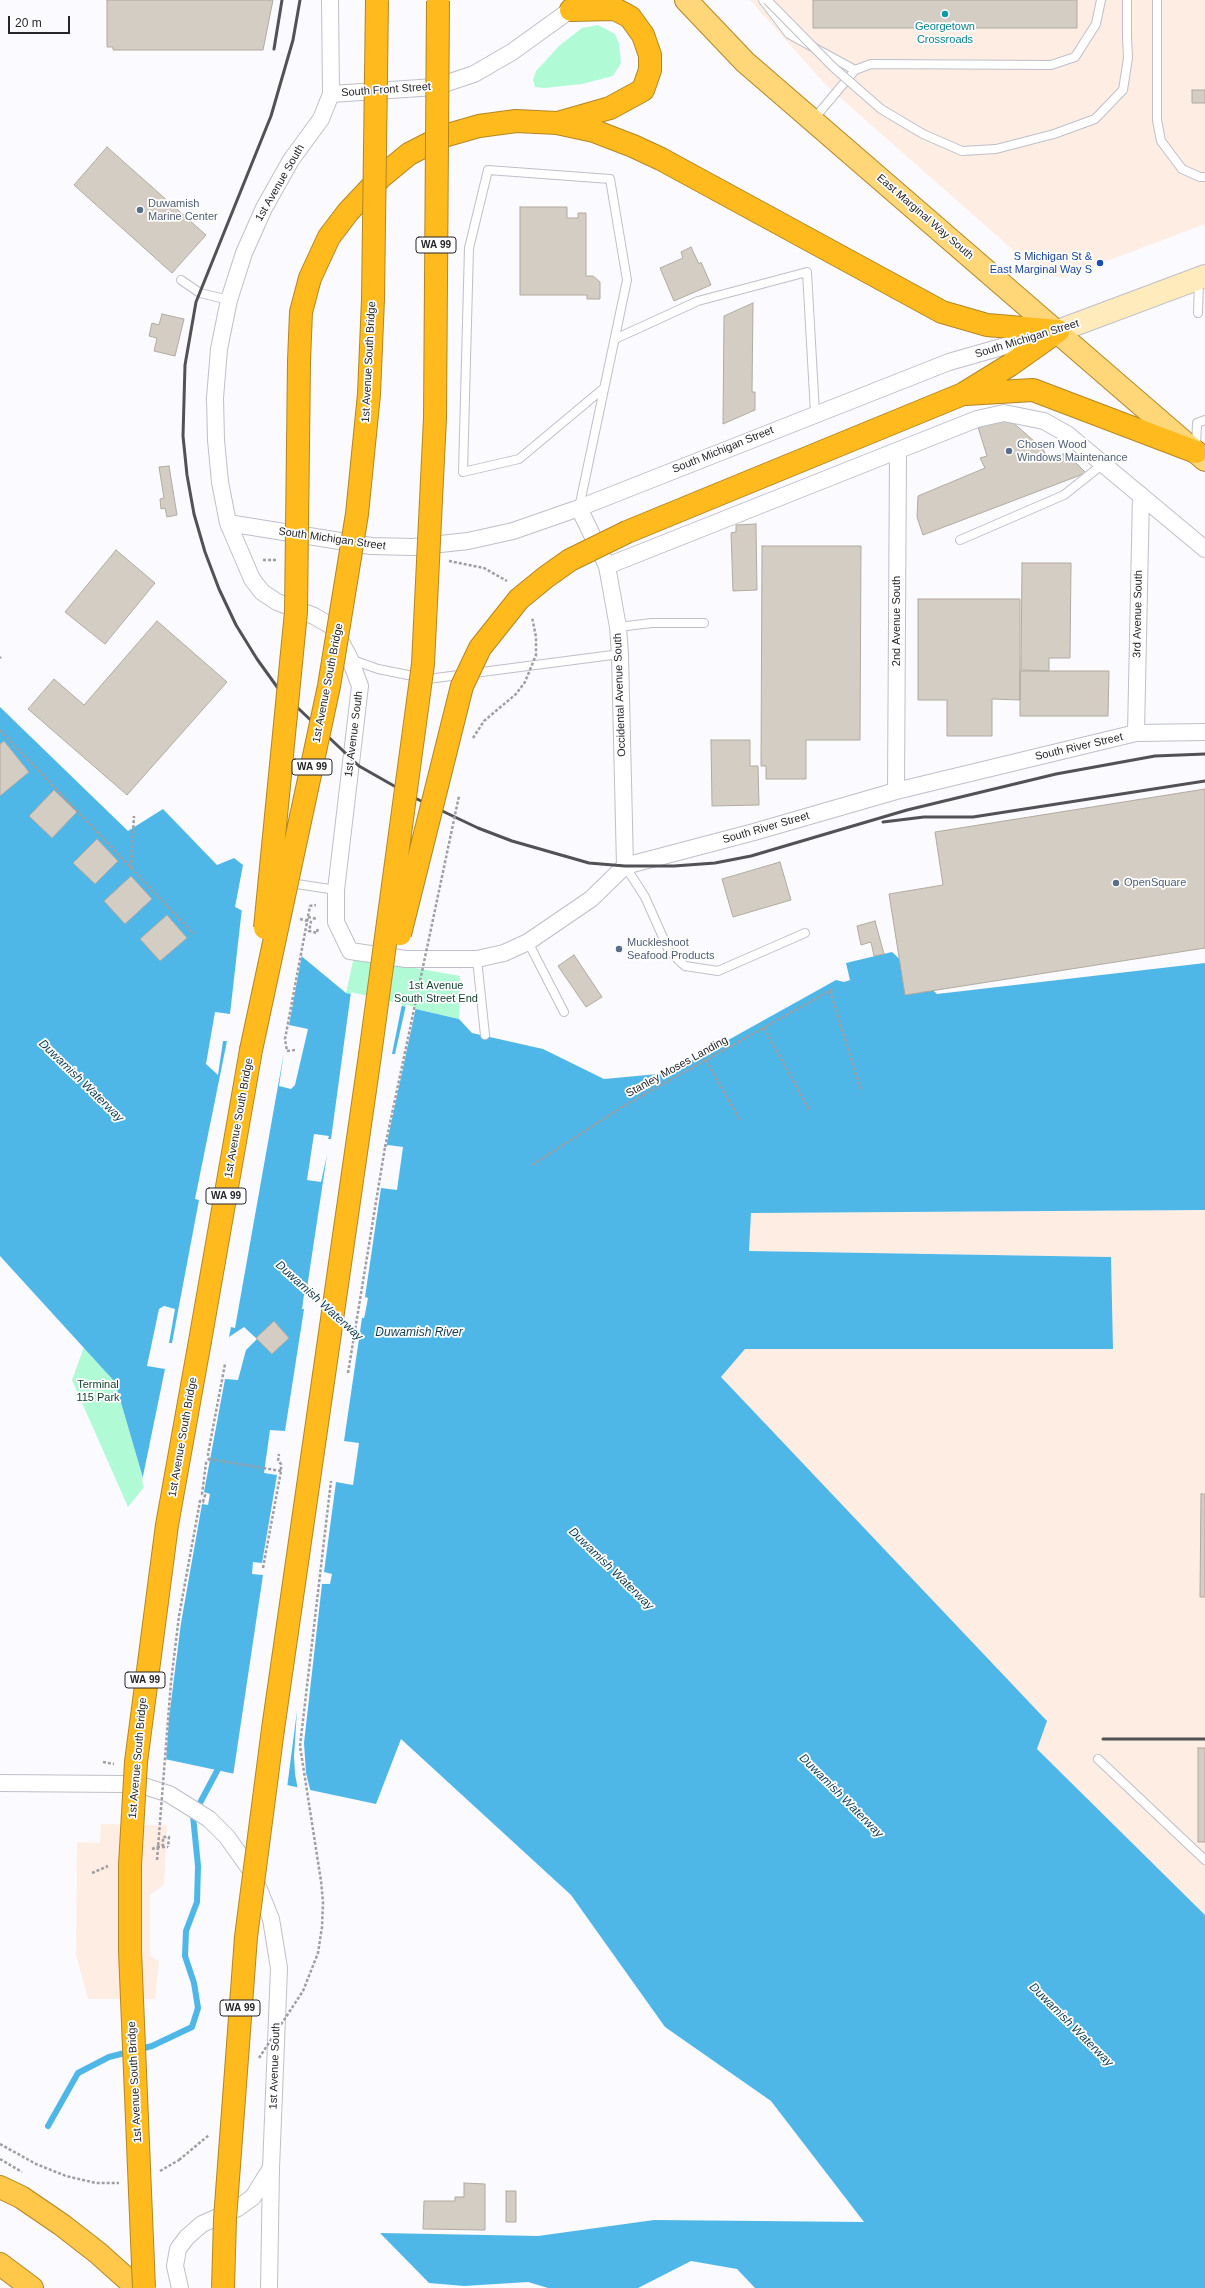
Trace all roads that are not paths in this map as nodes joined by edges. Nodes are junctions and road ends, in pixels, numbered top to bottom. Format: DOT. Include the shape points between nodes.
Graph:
graph roads {
  1 [pos="330,0"];
  2 [pos="377,0"];
  3 [pos="438,0"];
  4 [pos="686,0"];
  5 [pos="763,0"];
  6 [pos="767,0"];
  7 [pos="1101,0"];
  8 [pos="1127,0"];
  9 [pos="1157,0"];
  10 [pos="578,5"];
  11 [pos="855,70"];
  12 [pos="331,94"];
  13 [pos="812,120"];
  14 [pos="558,123"];
  15 [pos="1205,177"];
  16 [pos="1202,278"];
  17 [pos="181,280"];
  18 [pos="229,300"];
  19 [pos="1198,313"];
  20 [pos="1058,331"];
  21 [pos="615,339"];
  22 [pos="604,388"];
  23 [pos="963,394"];
  24 [pos="815,413"];
  25 [pos="1205,420"];
  26 [pos="898,452"];
  27 [pos="1201,456"];
  28 [pos="1103,464"];
  29 [pos="1141,495"];
  30 [pos="579,508"];
  31 [pos="228,523"];
  32 [pos="960,540"];
  33 [pos="1205,549"];
  34 [pos="607,566"];
  35 [pos="704,623"];
  36 [pos="618,627"];
  37 [pos="620,654"];
  38 [pos="350,659"];
  39 [pos="1205,732"];
  40 [pos="1136,733"];
  41 [pos="896,791"];
  42 [pos="625,866"];
  43 [pos="297,884"];
  44 [pos="336,890"];
  45 [pos="805,933"];
  46 [pos="528,942"];
  47 [pos="350,951"];
  48 [pos="477,959"];
  49 [pos="564,1012"];
  50 [pos="485,1035"];
  51 [pos="251,1050"];
  52 [pos="370,1055"];
  53 [pos="1098,1759"];
  54 [pos="0,1783"];
  55 [pos="1205,1860"];
  56 [pos="271,2168"];
  57 [pos="0,2187"];
  58 [pos="0,2264"];
  59 [pos="32,2288"];
  60 [pos="137,2288"];
  61 [pos="144,2288"];
  62 [pos="180,2288"];
  63 [pos="223,2288"];
  64 [pos="269,2288"];
  1 -- 12 [label="street, 1st Avenue South"];
  2 -- 51 [label="highway, 1st Avenue South Bridge / WA 99, bridge" via="373,299 369,394 357,514 329,686"];
  3 -- 52 [label="highway, WA 99, bridge" via="435,418 423,664"];
  4 -- 13 [label="main road, East Marginal Way South" via="745,62"];
  5 -- 11 [label="lane" via="789,34"];
  6 -- 8 [label="lane, bridge" via="833,67 881,109 923,134 962,151 996,149 1054,134 1095,119 1123,90 1128,58"];
  7 -- 11 [label="lane" via="1096,24 1075,57 1051,65 871,64"];
  9 -- 15 [label="lane" via="1156,120 1161,141 1182,169"];
  10 -- 12 [label="street, South Front Street" via="512,52 474,74 435,87"];
  10 -- 14 [label="highway" via="615,9 630,17 643,35 650,55 650,70 642,90 610,108"];
  11 -- 13 [label="lane"];
  12 -- 18 [label="street, 1st Avenue South" via="321,119 291,160 264,208 244,253"];
  13 -- 20 [label="main road, East Marginal Way South"];
  14 -- 20 [label="highway" via="594,131 661,159 942,312 987,325"];
  14 -- 51 [label="highway, bridge" via="516,121 479,126 444,136 409,154 381,177 348,212 329,237 310,278 301,312 296,612"];
  16 -- 19 [label="lane"];
  16 -- 20 [label="main road, South Michigan Street"];
  17 -- 18 [label="lane" via="200,292"];
  18 -- 31 [label="street, 1st Avenue South" via="219,349 215,398 220,482"];
  20 -- 23 [label="highway"];
  20 -- 24 [label="street, South Michigan Street" via="949,362"];
  20 -- 27 [label="main road, East Marginal Way South"];
  21 -- 22 [label="lane"];
  21 -- 22 [label="lane" via="627,280 610,179 488,170 469,248 463,472 519,459"];
  21 -- 24 [label="lane" via="698,302 807,272"];
  22 -- 30 [label="lane"];
  23 -- 27 [label="highway" via="1033,390"];
  23 -- 52 [label="highway, bridge" via="627,532 570,560 546,576 520,599 477,654 462,686"];
  24 -- 30 [label="street, South Michigan Street"];
  25 -- 27 [label="lane" via="1197,423"];
  26 -- 28 [label="street" via="978,419 1004,413 1044,421 1067,434"];
  26 -- 34 [label="street"];
  26 -- 41 [label="street, 2nd Avenue South"];
  28 -- 29 [label="street"];
  28 -- 32 [label="lane" via="1064,495"];
  29 -- 33 [label="street"];
  29 -- 40 [label="street, 3rd Avenue South"];
  30 -- 31 [label="street, South Michigan Street" via="513,531 483,538 413,547 371,546"];
  30 -- 34 [label="street, Occidental Avenue South"];
  31 -- 38 [label="street, 1st Avenue South" via="252,579 262,592 277,602 314,616 334,627"];
  34 -- 36 [label="street, Occidental Avenue South"];
  35 -- 36 [label="lane" via="652,623"];
  36 -- 37 [label="street, Occidental Avenue South"];
  37 -- 38 [label="lane" via="428,680 378,669"];
  37 -- 42 [label="street, Occidental Avenue South"];
  38 -- 44 [label="street, 1st Avenue South" via="360,686"];
  39 -- 40 [label="street, South River Street"];
  40 -- 41 [label="street, South River Street"];
  41 -- 42 [label="street, South River Street"];
  42 -- 45 [label="lane" via="645,897 669,951 685,966 718,971"];
  42 -- 46 [label="street, South River Street" via="591,899"];
  43 -- 44 [label="lane"];
  44 -- 47 [label="street, 1st Avenue South" via="336,922"];
  46 -- 48 [label="street, South River Street" via="504,954"];
  46 -- 49 [label="lane"];
  47 -- 48 [label="street, South River Street" via="406,959"];
  48 -- 50 [label="lane"];
  51 -- 61 [label="highway, 1st Avenue South Bridge / WA 99, bridge" via="167,1525 136,1762 130,1865 130,1951"];
  52 -- 63 [label="highway, WA 99, bridge" via="263,1796 246,1937 227,2188"];
  53 -- 55 [label="lane"];
  54 -- 56 [label="street, 1st Avenue South, bridge" via="122,1784 148,1787 169,1794 209,1819 239,1852 252,1872 264,1899 276,1941 279,1968"];
  56 -- 62 [label="street" via="253,2196 238,2208 202,2224 178,2248 175,2266"];
  56 -- 64 [label="street, 1st Avenue South"];
  57 -- 60 [label="highway" via="21,2197 62,2225"];
  58 -- 59 [label="highway"];
}
